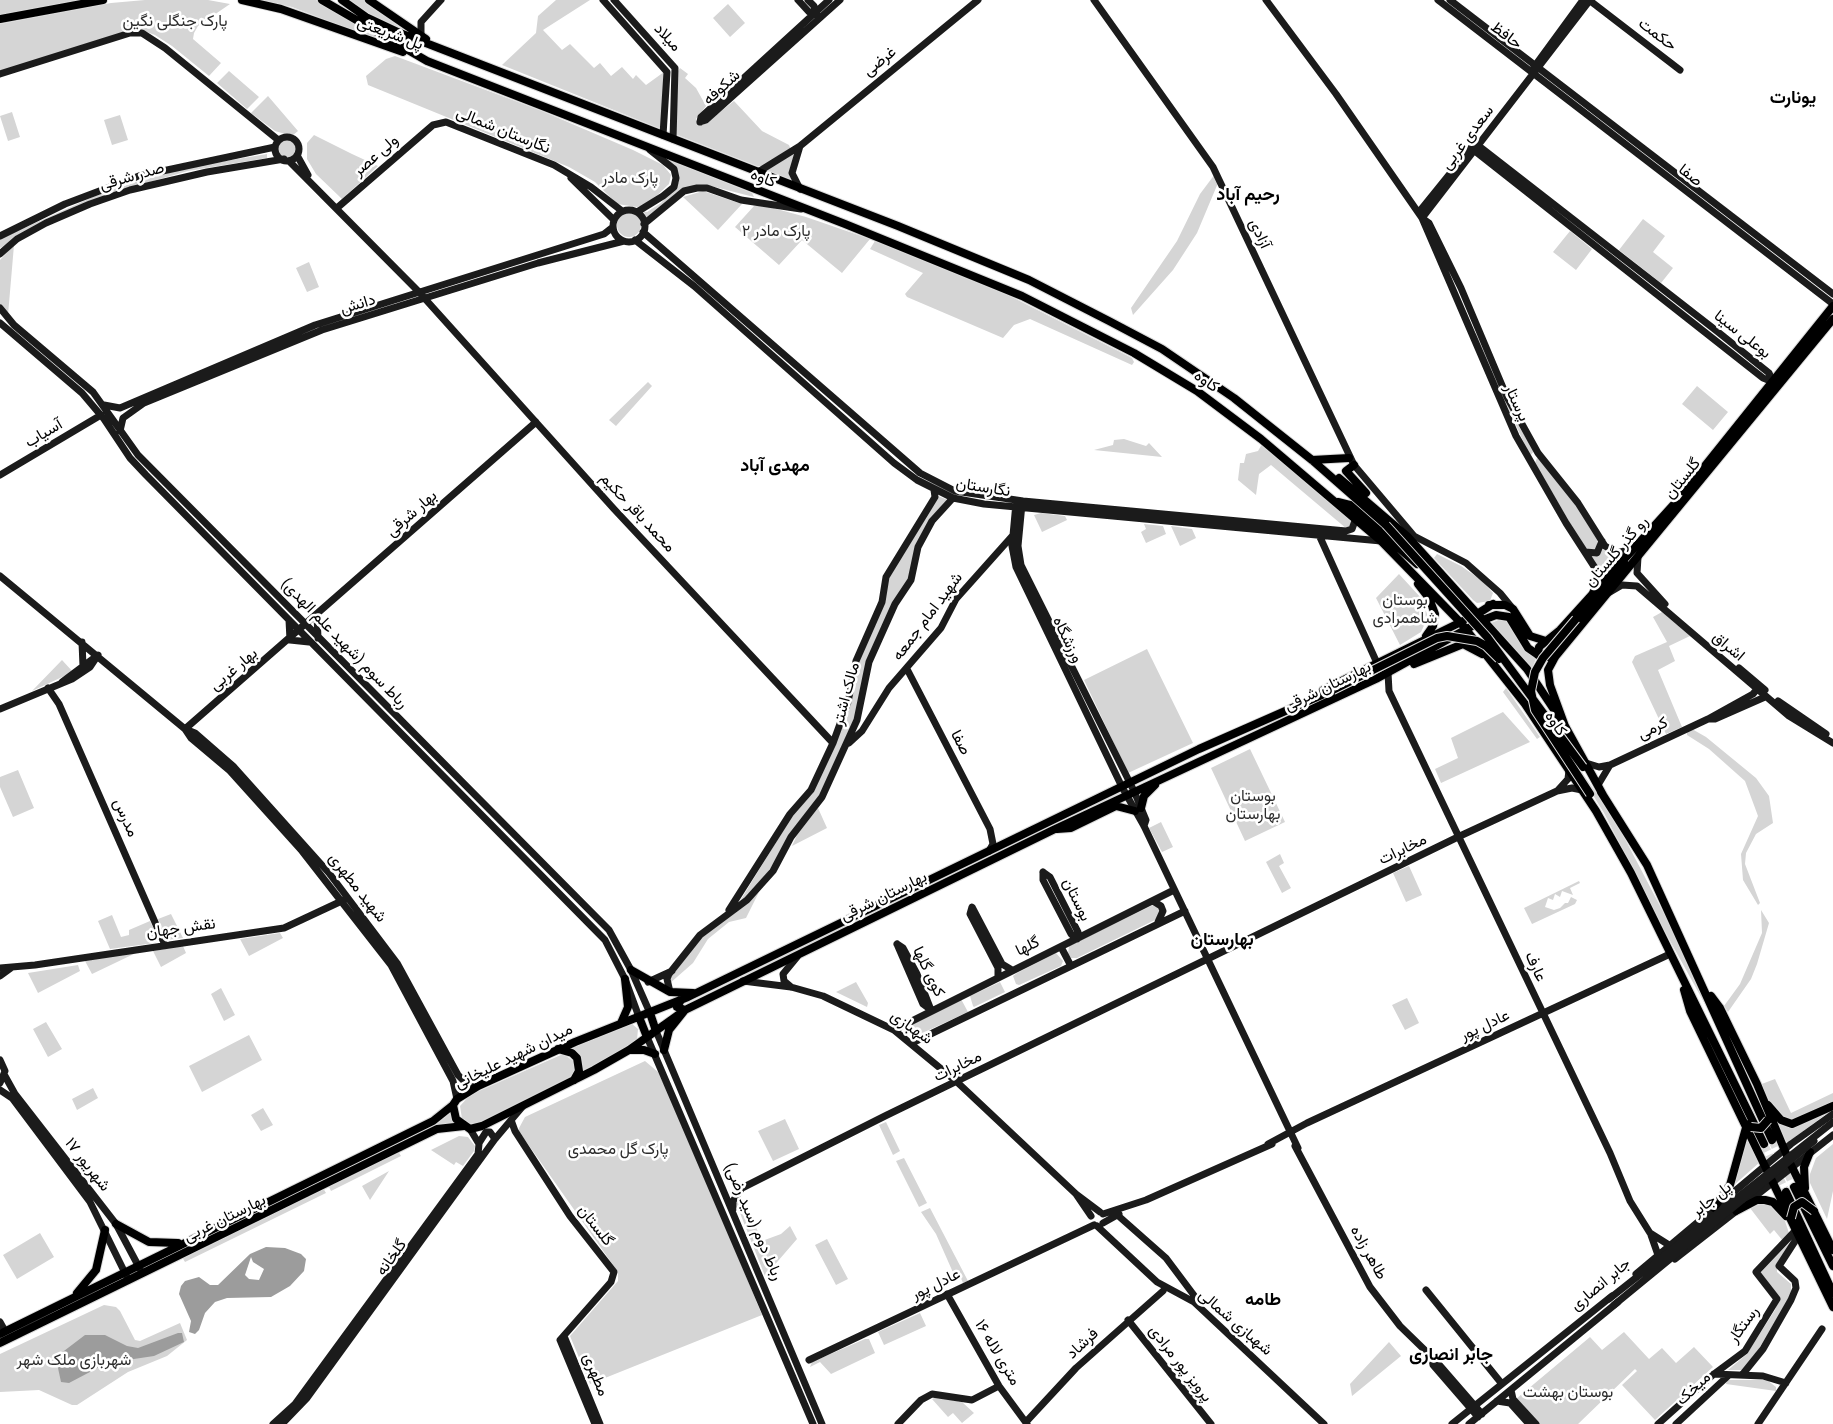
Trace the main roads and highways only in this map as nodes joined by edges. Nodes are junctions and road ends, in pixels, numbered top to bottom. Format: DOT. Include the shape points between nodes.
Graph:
graph roads {
  1 [pos="103,0"];
  2 [pos="242,0"];
  3 [pos="322,0"];
  4 [pos="342,0"];
  5 [pos="369,0"];
  6 [pos="328,2"];
  7 [pos="0,19"];
  8 [pos="440,48"];
  9 [pos="426,61"];
  10 [pos="1833,305"];
  11 [pos="1833,319"];
  12 [pos="1776,384"];
  13 [pos="1312,460"];
  14 [pos="1337,502"];
  15 [pos="1676,502"];
  16 [pos="1400,529"];
  17 [pos="1430,561"];
  18 [pos="1404,564"];
  19 [pos="1462,596"];
  20 [pos="1442,602"];
  21 [pos="1469,604"];
  22 [pos="1493,604"];
  23 [pos="1478,617"];
  24 [pos="1465,626"];
  25 [pos="1420,640"];
  26 [pos="1501,640"];
  27 [pos="1548,640"];
  28 [pos="1398,652"];
  29 [pos="1485,653"];
  30 [pos="1538,655"];
  31 [pos="1555,657"];
  32 [pos="1412,660"];
  33 [pos="1491,661"];
  34 [pos="1390,671"];
  35 [pos="1528,690"];
  36 [pos="1288,710"];
  37 [pos="1565,726"];
  38 [pos="1585,765"];
  39 [pos="1164,777"];
  40 [pos="1128,789"];
  41 [pos="1586,792"];
  42 [pos="1603,795"];
  43 [pos="1053,830"];
  44 [pos="1676,966"];
  45 [pos="631,970"];
  46 [pos="625,979"];
  47 [pos="1702,985"];
  48 [pos="698,993"];
  49 [pos="681,1000"];
  50 [pos="685,1010"];
  51 [pos="650,1013"];
  52 [pos="639,1017"];
  53 [pos="621,1023"];
  54 [pos="656,1030"];
  55 [pos="647,1037"];
  56 [pos="558,1049"];
  57 [pos="629,1050"];
  58 [pos="664,1050"];
  59 [pos="655,1054"];
  60 [pos="571,1083"];
  61 [pos="1761,1094"];
  62 [pos="455,1102"];
  63 [pos="1833,1106"];
  64 [pos="1768,1117"];
  65 [pos="1748,1125"];
  66 [pos="467,1128"];
  67 [pos="1810,1152"];
  68 [pos="1794,1186"];
  69 [pos="1805,1189"];
  70 [pos="1786,1192"];
  71 [pos="1714,1208"];
  72 [pos="1736,1211"];
  73 [pos="1814,1211"];
  74 [pos="1791,1218"];
  75 [pos="116,1224"];
  76 [pos="105,1230"];
  77 [pos="1797,1231"];
  78 [pos="188,1240"];
  79 [pos="1833,1250"];
  80 [pos="1833,1266"];
  81 [pos="1833,1293"];
  82 [pos="71,1298"];
  83 [pos="1833,1307"];
  84 [pos="3,1332"];
  85 [pos="0,1343"];
  1 -- 7 [label="main road"];
  2 -- 9 [label="main road, پل شریعتی" via="281,9"];
  3 -- 6 [label="main road, کاوه"];
  4 -- 8 [label="main road, پل شریعتی" via="383,26"];
  5 -- 8 [label="main road"];
  6 -- 9 [label="main road, کاوه"];
  8 -- 13 [label="main road, کاوه" via="1029,280 1142,337 1222,390"];
  9 -- 14 [label="main road, کاوه" via="1022,296 1134,352 1197,391"];
  10 -- 12 [label="main road, گلستان"];
  11 -- 12 [label="main road, گلستان"];
  12 -- 15 [label="main road, گلستان"];
  12 -- 31 [label="main road, گلستان"];
  13 -- 16 [label="main road" via="1347,483"];
  13 -- 16 [label="main road" via="1352,462 1346,471 1348,475"];
  13 -- 35 [label="main road, کاوه, bridge" via="1386,525 1488,638"];
  14 -- 17 [label="main road" via="1350,505 1420,567 1428,567"];
  14 -- 18 [label="main road, کاوه"];
  15 -- 27 [label="main road"];
  15 -- 41 [label="main road, رو گذر گلستان, bridge" via="1535,672 1531,691 1535,710"];
  16 -- 17 [label="main road"];
  17 -- 19 [label="main road"];
  18 -- 20 [label="main road, کاوه"];
  18 -- 25 [label="main road" via="1429,598 1435,614 1430,632"];
  19 -- 20 [label="main road" via="1453,606"];
  19 -- 21 [label="main road"];
  20 -- 24 [label="main road, کاوه"];
  21 -- 22 [label="main road"];
  21 -- 23 [label="main road"];
  22 -- 23 [label="main road"];
  22 -- 27 [label="main road" via="1513,609 1530,636"];
  23 -- 24 [label="main road"];
  23 -- 26 [label="main road"];
  23 -- 30 [label="main road" via="1509,617 1528,648"];
  24 -- 25 [label="main road, بهارستان شرقی"];
  24 -- 29 [label="main road, کاوه"];
  24 -- 32 [label="main road, بهارستان شرقی"];
  25 -- 28 [label="main road, بهارستان شرقی"];
  26 -- 29 [label="main road" via="1492,639"];
  26 -- 37 [label="main road" via="1527,669"];
  27 -- 30 [label="main road" via="1539,647"];
  28 -- 32 [label="main road" via="1421,646 1422,651"];
  28 -- 36 [label="main road, بهارستان شرقی"];
  29 -- 33 [label="main road, کاوه"];
  30 -- 31 [label="main road"];
  31 -- 37 [label="main road" via="1548,670 1550,685"];
  32 -- 34 [label="main road, بهارستان شرقی"];
  33 -- 34 [label="main road" via="1463,644"];
  33 -- 41 [label="main road, کاوه" via="1526,704"];
  34 -- 39 [label="main road, بهارستان شرقی"];
  35 -- 36 [label="main road, بهارستان شرقی, bridge" via="1486,646 1454,636 1437,638"];
  35 -- 38 [label="main road, کاوه, bridge"];
  36 -- 40 [label="main road, بهارستان شرقی"];
  37 -- 38 [label="main road"];
  38 -- 42 [label="main road, کاوه"];
  38 -- 42 [label="main road"];
  39 -- 40 [label="main road, بهارستان شرقی"];
  39 -- 43 [label="main road" via="1144,796 1138,809 1116,807 1071,828"];
  40 -- 43 [label="main road, بهارستان شرقی"];
  40 -- 48 [label="main road, بهارستان شرقی" via="989,851"];
  41 -- 44 [label="main road, کاوه" via="1600,810"];
  42 -- 47 [label="main road, کاوه" via="1647,865"];
  43 -- 50 [label="main road, بهارستان شرقی"];
  44 -- 47 [label="main road, کاوه" via="1768,1142"];
  44 -- 65 [label="main road" via="1690,1011"];
  45 -- 48 [label="main road" via="670,992"];
  46 -- 53 [label="main road" via="628,1007"];
  47 -- 61 [label="main road" via="1720,1008"];
  48 -- 49 [label="main road, بهارستان شرقی"];
  49 -- 50 [label="main road" via="677,1007"];
  49 -- 51 [label="main road, بهارستان شرقی"];
  50 -- 54 [label="main road, بهارستان شرقی"];
  50 -- 58 [label="main road" via="669,1030"];
  51 -- 52 [label="main road, میدان شهید علیخانی"];
  51 -- 54 [label="main road"];
  52 -- 53 [label="main road, میدان شهید علیخانی"];
  52 -- 55 [label="main road"];
  53 -- 56 [label="main road, میدان شهید علیخانی"];
  54 -- 55 [label="main road"];
  55 -- 57 [label="main road"];
  56 -- 60 [label="main road" via="577,1058 579,1071"];
  56 -- 62 [label="main road, میدان شهید علیخانی" via="478,1086"];
  57 -- 59 [label="main road"];
  57 -- 60 [label="main road"];
  60 -- 66 [label="main road" via="482,1126"];
  61 -- 63 [label="main road" via="1775,1116 1792,1124"];
  61 -- 64 [label="main road"];
  62 -- 66 [label="main road, میدان شهید علیخانی" via="456,1119"];
  62 -- 78 [label="main road, بهارستان غربی" via="434,1121"];
  64 -- 65 [label="main road, bridge" via="1761,1128"];
  64 -- 69 [label="main road"];
  65 -- 71 [label="main road" via="1730,1185"];
  65 -- 74 [label="main road"];
  66 -- 85 [label="main road, بهارستان غربی" via="437,1129"];
  67 -- 69 [label="main road" via="1804,1167"];
  68 -- 80 [label="main road"];
  69 -- 73 [label="main road"];
  70 -- 81 [label="main road"];
  72 -- 77 [label="main road" via="1757,1200 1773,1202"];
  73 -- 74 [label="main road, bridge" via="1802,1202 1794,1206"];
  73 -- 79 [label="main road"];
  74 -- 77 [label="main road"];
  75 -- 78 [label="main road" via="157,1244"];
  76 -- 82 [label="main road" via="96,1270"];
  77 -- 83 [label="main road"];
  78 -- 82 [label="main road, بهارستان غربی"];
  82 -- 84 [label="main road, بهارستان غربی"];
}
